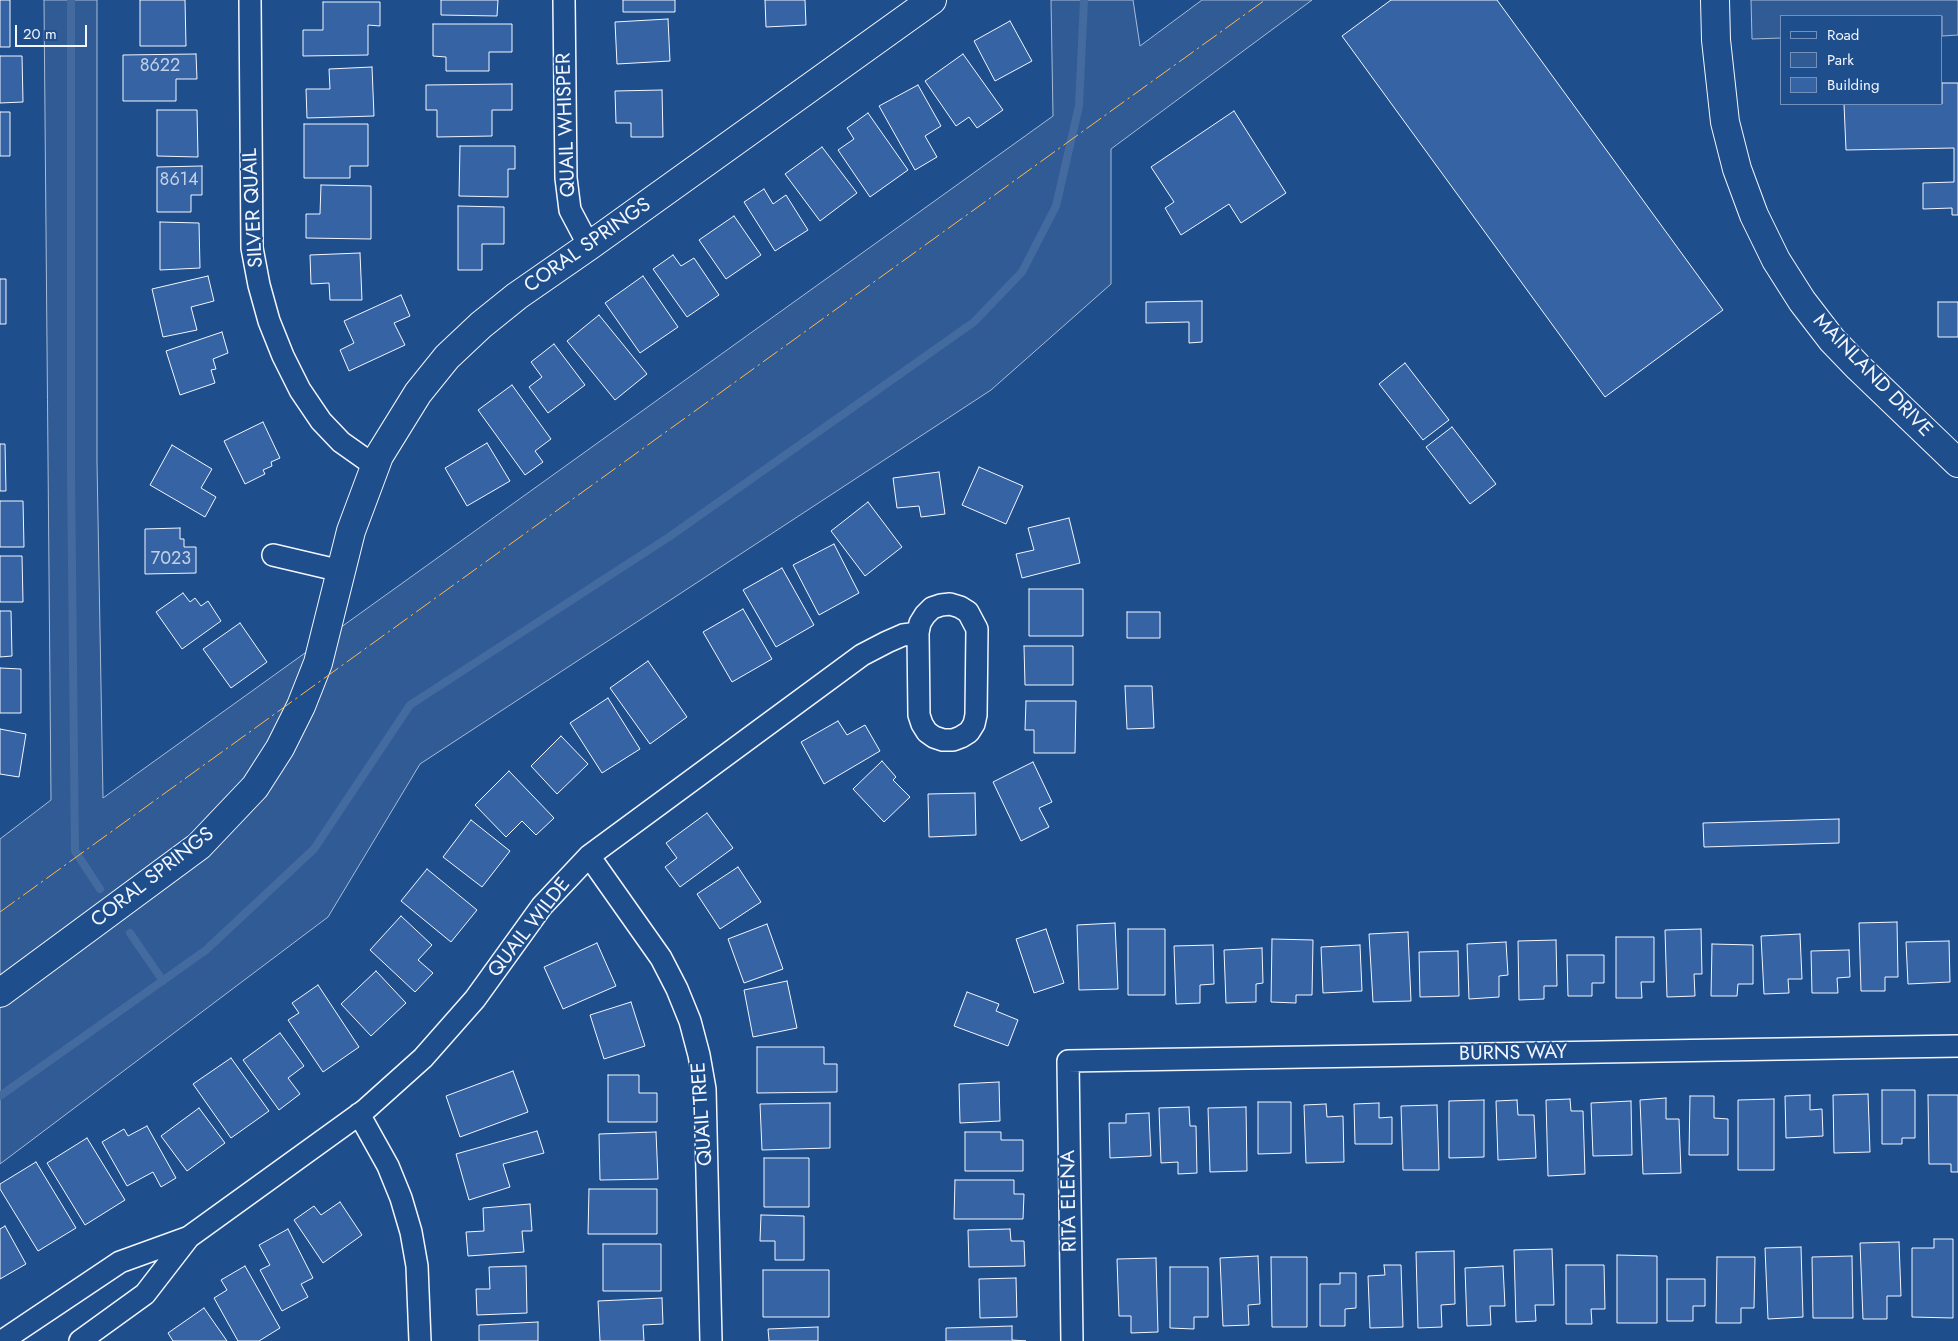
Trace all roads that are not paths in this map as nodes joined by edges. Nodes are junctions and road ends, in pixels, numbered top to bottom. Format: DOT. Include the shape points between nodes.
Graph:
graph roads {
  1 [pos="250,0"];
  2 [pos="564,0"];
  3 [pos="1715,0"];
  4 [pos="915,5"];
  5 [pos="589,246"];
  6 [pos="1958,462"];
  7 [pos="375,466"];
  8 [pos="273,555"];
  9 [pos="341,571"];
  10 [pos="918,633"];
  11 [pos="589,856"];
  12 [pos="0,993"];
  13 [pos="1958,1046"];
  14 [pos="1068,1061"];
  15 [pos="358,1114"];
  16 [pos="189,1237"];
  17 [pos="2,1341"];
  18 [pos="80,1341"];
  19 [pos="420,1341"];
  20 [pos="711,1341"];
  21 [pos="1072,1341"];
  1 -- 7 [label="street, SILVER QUAIL" via="252,248 259,285 269,321 300,390 321,422 341,442"];
  2 -- 5 [label="street, QUAIL WHISPER" via="566,178 570,210"];
  3 -- 6 [label="street, MAINLAND DRIVE" via="1725,122 1737,170 1754,216 1776,260 1832,340"];
  4 -- 5 [label="street, CORAL SPRINGS"];
  5 -- 7 [label="street, CORAL SPRINGS" via="517,296 447,357 392,432"];
  7 -- 9 [label="street, CORAL SPRINGS" via="351,531"];
  8 -- 9 [label="street"];
  9 -- 12 [label="street, CORAL SPRINGS" via="318,663 301,706 255,787 200,846"];
  10 -- 10 [label="street" via="919,715 927,732 934,738 953,740 969,732 976,715 977,628 968,612 950,604 932,608 924,615"];
  10 -- 11 [label="street, QUAIL WILDE" via="887,642 862,655"];
  11 -- 15 [label="street, QUAIL WILDE" via="542,906 475,999 449,1029 423,1058"];
  11 -- 20 [label="street, QUAIL TREE" via="660,958 690,1021 699,1055 705,1089"];
  13 -- 14 [label="street, BURNS WAY"];
  14 -- 21 [label="street, RITA ELENA"];
  15 -- 16 [label="street, QUAIL WILDE"];
  15 -- 19 [label="street" via="388,1166 411,1232 417,1266"];
  16 -- 17 [label="street, QUAIL WILDE" via="120,1262"];
  16 -- 18 [label="street, QUAIL WILDE" via="145,1294"];
}
